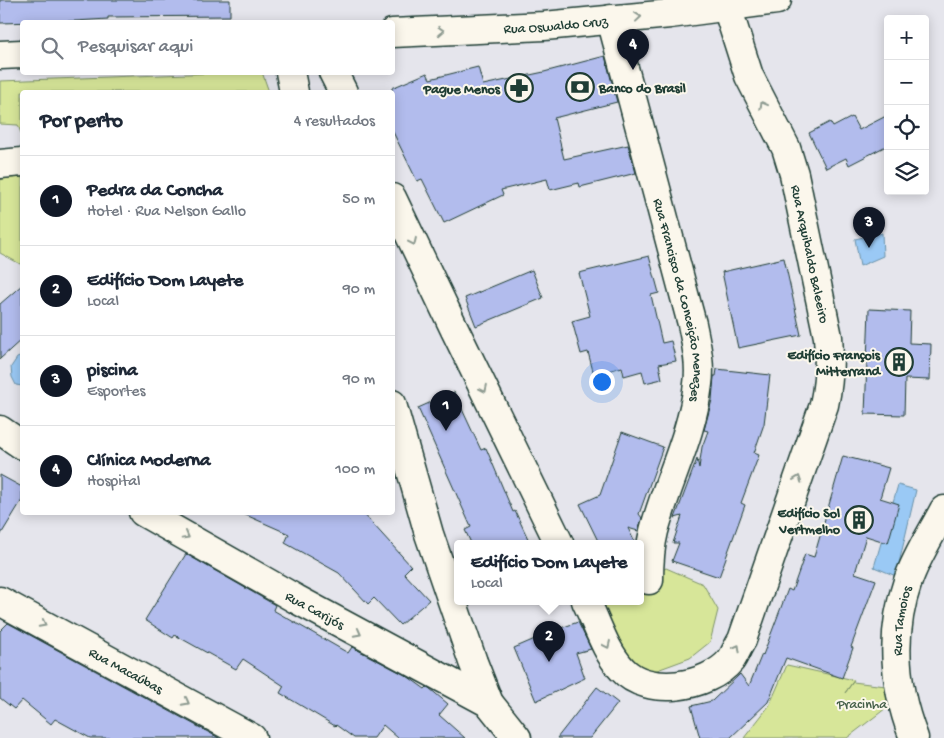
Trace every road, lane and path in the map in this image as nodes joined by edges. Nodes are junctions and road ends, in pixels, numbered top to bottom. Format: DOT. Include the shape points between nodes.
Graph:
graph roads {
  1 [pos="777,0"];
  2 [pos="727,7"];
  3 [pos="612,19"];
  4 [pos="395,33"];
  5 [pos="20,54"];
  6 [pos="0,55"];
  7 [pos="291,75"];
  8 [pos="334,75"];
  9 [pos="294,90"];
  10 [pos="342,90"];
  11 [pos="20,162"];
  12 [pos="0,164"];
  13 [pos="395,204"];
  14 [pos="395,415"];
  15 [pos="0,430"];
  16 [pos="20,444"];
  17 [pos="395,472"];
  18 [pos="944,510"];
  19 [pos="148,515"];
  20 [pos="429,534"];
  21 [pos="558,540"];
  22 [pos="649,580"];
  23 [pos="0,601"];
  24 [pos="588,605"];
  25 [pos="489,703"];
  26 [pos="252,738"];
  27 [pos="517,738"];
  28 [pos="914,738"];
  1 -- 2 [label="street, Rua Oswaldo Cruz"];
  3 -- 2 [label="street, Rua Oswaldo Cruz, one-way"];
  24 -- 2 [label="street, Rua Arquibaldo Baleeiro, one-way" via="610,653 622,670 639,681 658,686 679,686 715,673 730,660 742,640 824,405 830,371 828,337 794,174 786,148 749,76"];
  4 -- 3 [label="street, Rua Oswaldo Cruz, one-way" via="544,26"];
  3 -- 22 [label="street, Rua Francisco da Conceição Menezes" via="698,356 698,384 684,446 654,530"];
  5 -- 6 [label="street"];
  7 -- 9 [label="street"];
  8 -- 10 [label="street"];
  11 -- 12 [label="street"];
  13 -- 21 [label="street, one-way"];
  14 -- 20 [label="street"];
  15 -- 16 [label="street"];
  17 -- 20 [label="street"];
  18 -- 28 [label="street, Rua Tamoios" via="908,580 896,635 898,681 906,719"];
  19 -- 25 [label="street, Rua Carijós, one-way"];
  20 -- 25 [label="street"];
  23 -- 26 [label="street, Rua Macaúbas, one-way"];
  25 -- 27 [label="street"];
}
